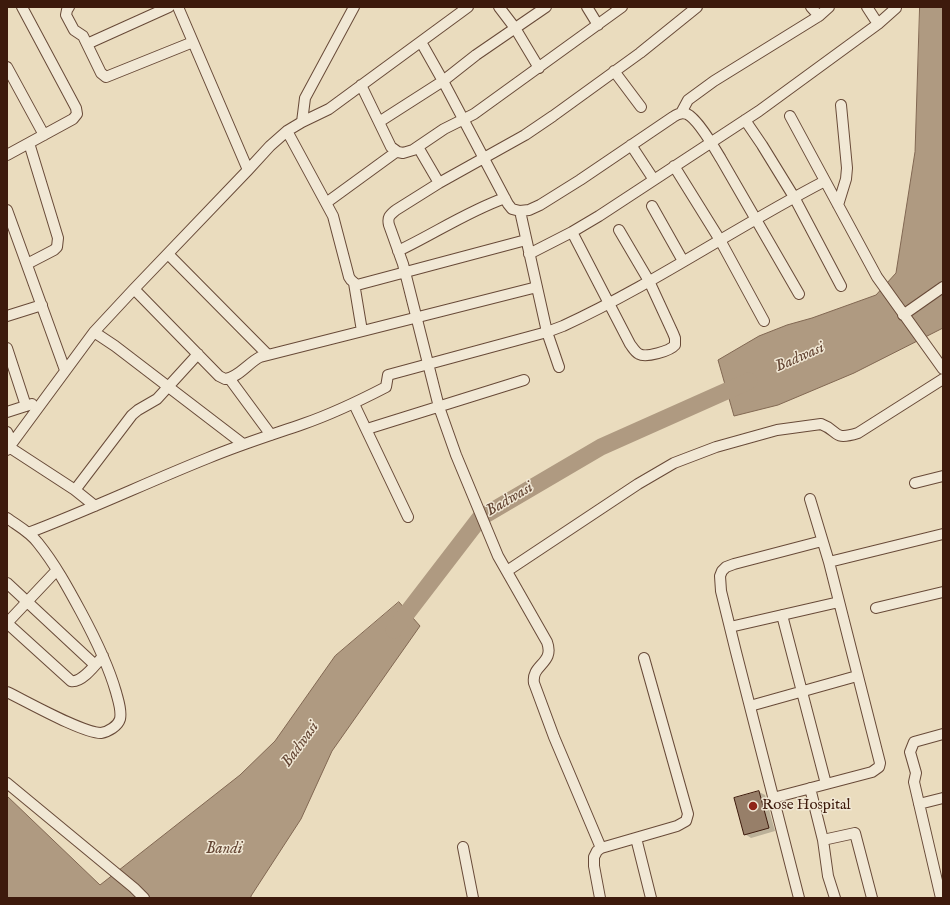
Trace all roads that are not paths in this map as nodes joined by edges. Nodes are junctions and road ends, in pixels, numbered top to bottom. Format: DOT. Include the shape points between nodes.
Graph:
graph roads {
  1 [pos="22,7"];
  2 [pos="169,7"];
  3 [pos="178,7"];
  4 [pos="354,7"];
  5 [pos="468,7"];
  6 [pos="499,7"];
  7 [pos="546,7"];
  8 [pos="587,7"];
  9 [pos="622,7"];
  10 [pos="697,7"];
  11 [pos="811,7"];
  12 [pos="828,7"];
  13 [pos="867,7"];
  14 [pos="896,8"];
  15 [pos="66,10"];
  16 [pos="818,16"];
  17 [pos="878,24"];
  18 [pos="598,25"];
  19 [pos="515,28"];
  20 [pos="193,42"];
  21 [pos="420,42"];
  22 [pos="87,44"];
  23 [pos="7,67"];
  24 [pos="539,68"];
  25 [pos="614,72"];
  26 [pos="443,82"];
  27 [pos="361,85"];
  28 [pos="841,105"];
  29 [pos="641,107"];
  30 [pos="681,113"];
  31 [pos="790,116"];
  32 [pos="464,120"];
  33 [pos="745,120"];
  34 [pos="302,122"];
  35 [pos="379,122"];
  36 [pos="287,131"];
  37 [pos="44,135"];
  38 [pos="711,142"];
  39 [pos="29,143"];
  40 [pos="631,146"];
  41 [pos="418,147"];
  42 [pos="398,152"];
  43 [pos="7,155"];
  44 [pos="484,158"];
  45 [pos="674,166"];
  46 [pos="248,170"];
  47 [pos="654,180"];
  48 [pos="825,181"];
  49 [pos="439,183"];
  50 [pos="794,197"];
  51 [pos="505,198"];
  52 [pos="326,203"];
  53 [pos="838,205"];
  54 [pos="652,206"];
  55 [pos="7,210"];
  56 [pos="520,211"];
  57 [pos="755,219"];
  58 [pos="619,230"];
  59 [pos="572,232"];
  60 [pos="526,240"];
  61 [pos="720,240"];
  62 [pos="398,251"];
  63 [pos="168,254"];
  64 [pos="529,254"];
  65 [pos="683,261"];
  66 [pos="27,264"];
  67 [pos="405,272"];
  68 [pos="649,281"];
  69 [pos="354,283"];
  70 [pos="841,286"];
  71 [pos="537,287"];
  72 [pos="943,288"];
  73 [pos="134,289"];
  74 [pos="799,294"];
  75 [pos="610,302"];
  76 [pos="42,305"];
  77 [pos="902,312"];
  78 [pos="7,316"];
  79 [pos="417,317"];
  80 [pos="764,321"];
  81 [pos="362,331"];
  82 [pos="94,332"];
  83 [pos="547,332"];
  84 [pos="7,348"];
  85 [pos="198,354"];
  86 [pos="268,355"];
  87 [pos="428,363"];
  88 [pos="559,367"];
  89 [pos="943,368"];
  90 [pos="65,370"];
  91 [pos="229,378"];
  92 [pos="943,379"];
  93 [pos="524,380"];
  94 [pos="168,387"];
  95 [pos="43,400"];
  96 [pos="354,404"];
  97 [pos="26,406"];
  98 [pos="439,407"];
  99 [pos="7,412"];
  100 [pos="367,429"];
  101 [pos="270,435"];
  102 [pos="8,440"];
  103 [pos="243,444"];
  104 [pos="943,476"];
  105 [pos="915,483"];
  106 [pos="75,490"];
  107 [pos="810,499"];
  108 [pos="95,506"];
  109 [pos="408,517"];
  110 [pos="7,518"];
  111 [pos="28,533"];
  112 [pos="943,534"];
  113 [pos="822,541"];
  114 [pos="828,562"];
  115 [pos="57,570"];
  116 [pos="507,571"];
  117 [pos="7,583"];
  118 [pos="943,592"];
  119 [pos="27,602"];
  120 [pos="839,602"];
  121 [pos="876,608"];
  122 [pos="782,615"];
  123 [pos="7,623"];
  124 [pos="730,627"];
  125 [pos="103,656"];
  126 [pos="644,658"];
  127 [pos="95,665"];
  128 [pos="858,676"];
  129 [pos="802,691"];
  130 [pos="7,692"];
  131 [pos="750,706"];
  132 [pos="943,734"];
  133 [pos="7,783"];
  134 [pos="826,784"];
  135 [pos="810,788"];
  136 [pos="773,798"];
  137 [pos="943,798"];
  138 [pos="919,804"];
  139 [pos="636,838"];
  140 [pos="823,840"];
  141 [pos="463,847"];
  142 [pos="601,848"];
  143 [pos="144,898"];
  144 [pos="473,898"];
  145 [pos="600,898"];
  146 [pos="651,898"];
  147 [pos="799,898"];
  148 [pos="835,898"];
  149 [pos="872,898"];
  150 [pos="941,898"];
  1 -- 37 [label="street" via="77,112 73,119"];
  2 -- 22 [label="street"];
  3 -- 20 [label="street"];
  4 -- 34 [label="street" via="305,98"];
  5 -- 21 [label="street"];
  6 -- 19 [label="street"];
  7 -- 19 [label="street"];
  8 -- 18 [label="street"];
  9 -- 18 [label="street"];
  10 -- 25 [label="street"];
  11 -- 16 [label="street"];
  12 -- 16 [label="street"];
  13 -- 17 [label="street"];
  14 -- 17 [label="street"];
  15 -- 22 [label="street" via="74,30 83,36"];
  16 -- 30 [label="street" via="714,81 688,100"];
  17 -- 33 [label="street"];
  18 -- 24 [label="street"];
  19 -- 24 [label="street"];
  19 -- 26 [label="street"];
  20 -- 22 [label="street" via="106,77 101,73"];
  20 -- 46 [label="street"];
  21 -- 26 [label="street"];
  21 -- 27 [label="street"];
  23 -- 37 [label="street"];
  24 -- 32 [label="street"];
  25 -- 29 [label="street"];
  25 -- 44 [label="street" via="525,135"];
  26 -- 32 [label="street"];
  26 -- 35 [label="street"];
  27 -- 34 [label="street" via="329,109"];
  27 -- 35 [label="street"];
  28 -- 53 [label="street" via="847,168"];
  30 -- 38 [label="street" via="693,118"];
  30 -- 40 [label="street"];
  31 -- 48 [label="street"];
  32 -- 41 [label="street" via="444,129"];
  32 -- 44 [label="street"];
  33 -- 38 [label="street"];
  33 -- 50 [label="street"];
  34 -- 36 [label="street"];
  35 -- 42 [label="street" via="389,144"];
  36 -- 46 [label="street"];
  36 -- 52 [label="street"];
  37 -- 39 [label="street"];
  38 -- 45 [label="street"];
  38 -- 57 [label="street"];
  39 -- 43 [label="street"];
  39 -- 66 [label="street" via="58,238 54,250"];
  40 -- 47 [label="street"];
  40 -- 56 [label="street" via="546,202"];
  41 -- 42 [label="street" via="408,152"];
  41 -- 49 [label="street"];
  42 -- 52 [label="street"];
  44 -- 49 [label="street"];
  44 -- 51 [label="street"];
  45 -- 47 [label="street"];
  45 -- 61 [label="street"];
  46 -- 63 [label="street"];
  47 -- 59 [label="street"];
  48 -- 50 [label="street"];
  48 -- 53 [label="street"];
  49 -- 62 [label="street" via="389,215 388,221"];
  50 -- 57 [label="street"];
  50 -- 70 [label="street"];
  51 -- 56 [label="street" via="510,207"];
  51 -- 62 [label="street" via="479,208"];
  52 -- 69 [label="street" via="336,224 349,277"];
  53 -- 77 [label="street" via="877,276"];
  54 -- 65 [label="street"];
  55 -- 66 [label="street"];
  56 -- 60 [label="street"];
  57 -- 61 [label="street"];
  57 -- 74 [label="street"];
  58 -- 68 [label="street"];
  59 -- 64 [label="street"];
  59 -- 75 [label="street"];
  60 -- 64 [label="street"];
  60 -- 67 [label="street"];
  61 -- 65 [label="street"];
  61 -- 80 [label="street"];
  62 -- 67 [label="street"];
  63 -- 73 [label="street"];
  63 -- 86 [label="street"];
  64 -- 71 [label="street"];
  65 -- 68 [label="street"];
  66 -- 76 [label="street"];
  67 -- 69 [label="street" via="359,284"];
  67 -- 79 [label="street"];
  68 -- 75 [label="street"];
  68 -- 75 [label="street" via="675,338 675,346 669,350 646,355 638,353 630,344"];
  69 -- 81 [label="street"];
  71 -- 79 [label="street"];
  71 -- 83 [label="street"];
  72 -- 77 [label="street"];
  73 -- 82 [label="street"];
  73 -- 85 [label="street"];
  75 -- 83 [label="street" via="576,321"];
  76 -- 78 [label="street"];
  76 -- 90 [label="street"];
  77 -- 89 [label="street"];
  79 -- 81 [label="street"];
  79 -- 87 [label="street"];
  81 -- 86 [label="street"];
  82 -- 90 [label="street"];
  82 -- 94 [label="street"];
  83 -- 87 [label="street"];
  83 -- 88 [label="street"];
  84 -- 97 [label="street"];
  85 -- 91 [label="street" via="222,378"];
  85 -- 94 [label="street"];
  86 -- 91 [label="street" via="253,361"];
  87 -- 96 [label="street" via="388,375 386,387"];
  87 -- 98 [label="street"];
  90 -- 95 [label="street"];
  91 -- 101 [label="street"];
  92 -- 116 [label="street" via="858,433 840,437 821,424 777,430 716,447 674,463"];
  93 -- 98 [label="street"];
  94 -- 103 [label="street"];
  94 -- 106 [label="street" via="154,401 132,415"];
  95 -- 97 [label="street"];
  95 -- 102 [label="street" via="20,432"];
  96 -- 100 [label="street"];
  96 -- 101 [label="street"];
  97 -- 99 [label="street"];
  98 -- 100 [label="street"];
  98 -- 116 [label="street" via="498,556"];
  100 -- 109 [label="street"];
  101 -- 103 [label="street"];
  102 -- 106 [label="street"];
  103 -- 108 [label="street"];
  104 -- 105 [label="street"];
  106 -- 108 [label="street"];
  107 -- 113 [label="street"];
  108 -- 111 [label="street"];
  110 -- 111 [label="street"];
  111 -- 115 [label="street" via="37,541"];
  112 -- 114 [label="street"];
  113 -- 114 [label="street"];
  113 -- 124 [label="street" via="726,567 720,576 720,583"];
  114 -- 120 [label="street"];
  115 -- 119 [label="street"];
  115 -- 125 [label="street"];
  116 -- 142 [label="street" via="547,642 549,654 534,674 534,683"];
  117 -- 119 [label="street"];
  118 -- 121 [label="street"];
  119 -- 123 [label="street"];
  119 -- 127 [label="street"];
  120 -- 122 [label="street"];
  120 -- 128 [label="street"];
  122 -- 124 [label="street"];
  122 -- 129 [label="street"];
  123 -- 127 [label="street" via="71,681 75,682 82,678"];
  124 -- 131 [label="street"];
  125 -- 127 [label="street"];
  125 -- 130 [label="street" via="120,713 117,724 106,732 97,732 72,724"];
  126 -- 139 [label="street" via="688,814 686,821 677,826"];
  128 -- 129 [label="street"];
  128 -- 134 [label="street" via="879,767 872,772"];
  129 -- 131 [label="street"];
  129 -- 134 [label="street"];
  131 -- 136 [label="street"];
  132 -- 138 [label="street" via="914,742 910,752 916,773 914,782"];
  133 -- 143 [label="street"];
  134 -- 135 [label="street"];
  135 -- 136 [label="street"];
  135 -- 140 [label="street"];
  136 -- 147 [label="street"];
  137 -- 138 [label="street"];
  138 -- 150 [label="street"];
  139 -- 142 [label="street"];
  139 -- 146 [label="street"];
  140 -- 148 [label="street" via="828,876"];
  140 -- 149 [label="street" via="855,833"];
  141 -- 144 [label="street"];
  142 -- 145 [label="street" via="594,857"];
}
